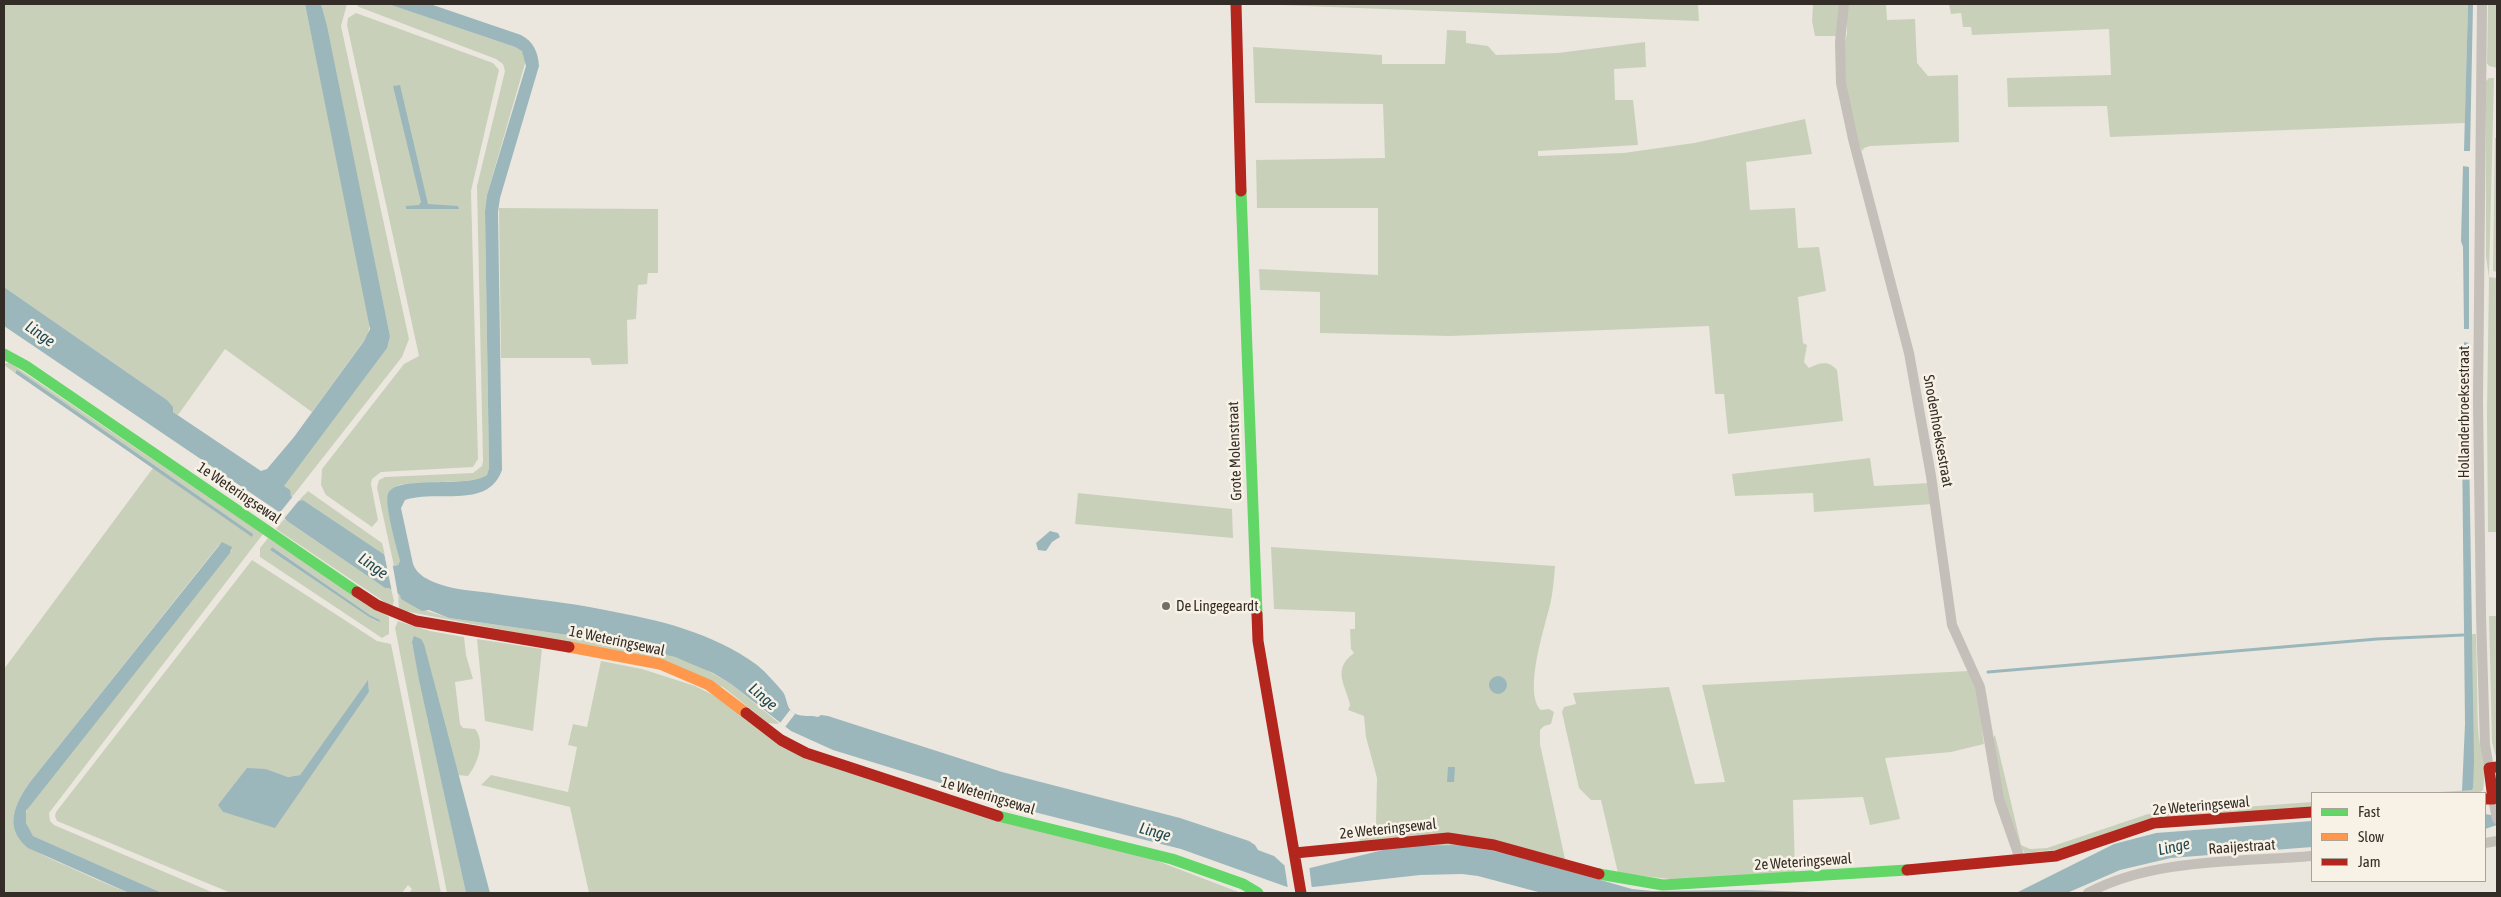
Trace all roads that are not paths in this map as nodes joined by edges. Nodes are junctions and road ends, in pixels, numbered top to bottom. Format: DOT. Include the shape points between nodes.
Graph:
graph roads {
  1 [pos="1236,4"];
  2 [pos="1844,4"];
  3 [pos="2482,4"];
  4 [pos="4,354"];
  5 [pos="2493,768"];
  6 [pos="2489,799"];
  7 [pos="2311,812"];
  8 [pos="2497,815"];
  9 [pos="2311,856"];
  10 [pos="1296,857"];
  11 [pos="2020,859"];
  12 [pos="1301,892"];
  13 [pos="1258,893"];
  14 [pos="2088,893"];
  1 -- 10 [label="street, Grote Molenstraat" via="1258,641"];
  2 -- 11 [label="street, Snodenhoeksestraat" via="1840,42 1841,83 1909,353 1931,476 1952,625 1980,687 1999,799"];
  3 -- 5 [label="street, Hollanderbroeksestraat" via="2478,401 2481,626 2485,745"];
  4 -- 13 [label="street, 1e Weteringsewal" via="377,605 394,613 436,625 660,664 709,685 781,740 813,756 999,816 1172,859 1243,884"];
  5 -- 6 [label="street, Hollanderbroeksestraat"];
  6 -- 8 [label="street, Hollanderbroeksestraat"];
  7 -- 11 [label="street, 2e Weteringsewal" via="2154,823 2056,856"];
  9 -- 14 [label="street, Raaijestraat" via="2171,867 2117,881"];
  10 -- 11 [label="street, 2e Weteringsewal" via="1434,837 1505,848 1635,883 1663,885 1919,870"];
  10 -- 12 [label="street, Grote Molenstraat"];
}
